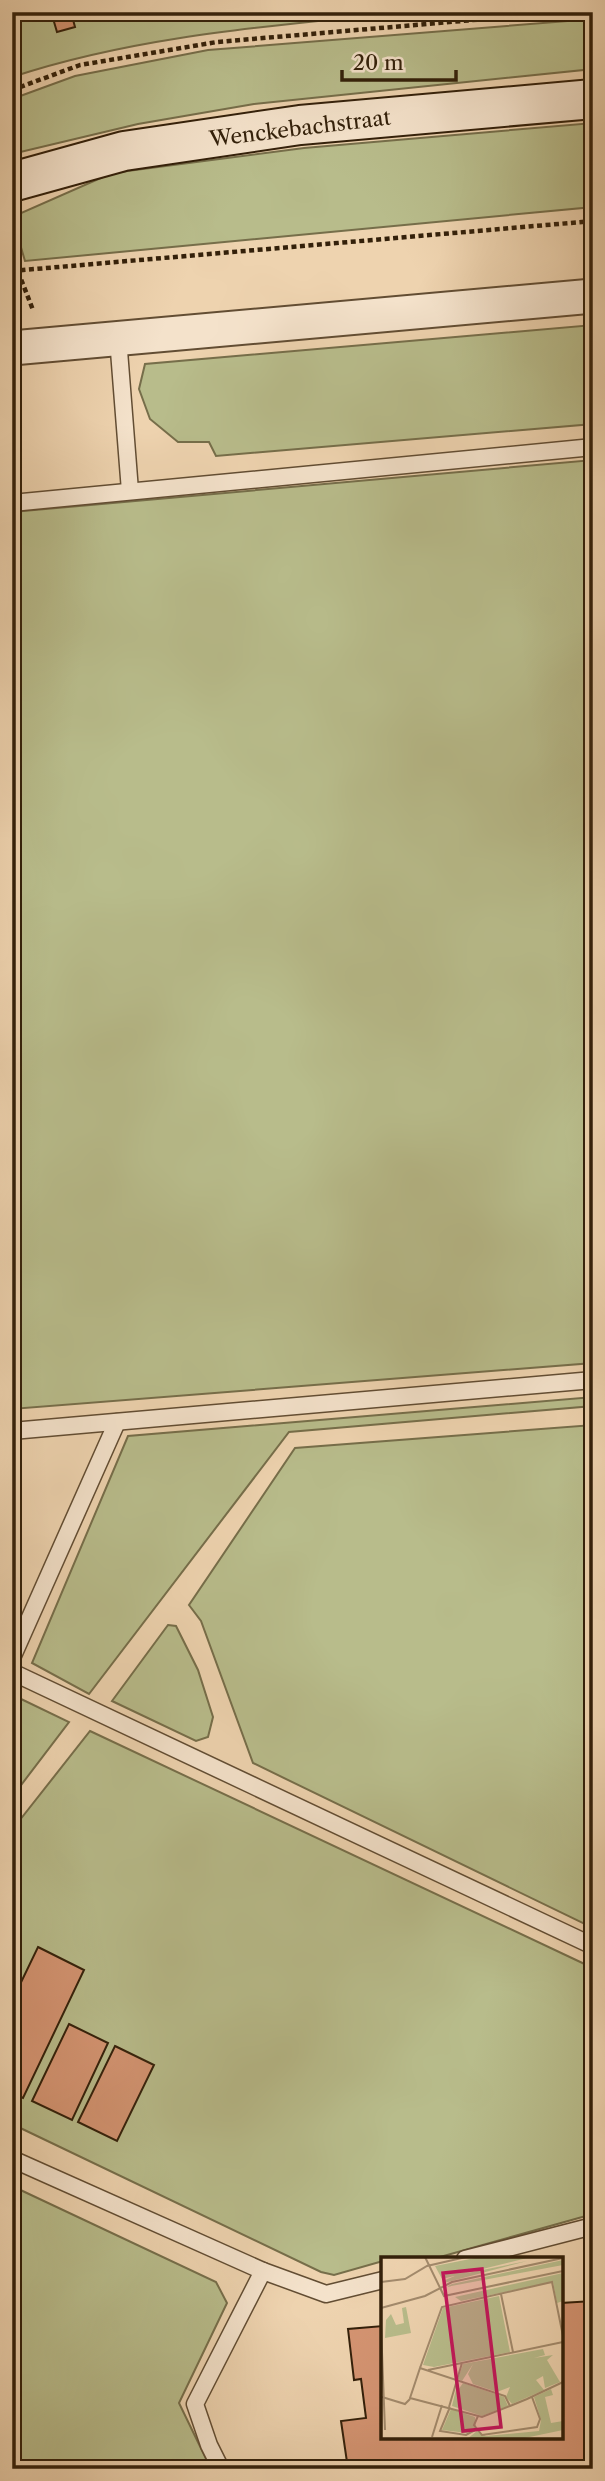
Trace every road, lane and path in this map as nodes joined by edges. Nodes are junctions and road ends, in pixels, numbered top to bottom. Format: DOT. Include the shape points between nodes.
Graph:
graph roads {
  1 [pos="567,12"];
  2 [pos="12,90"];
  3 [pos="593,99"];
  4 [pos="12,182"];
  5 [pos="593,221"];
  6 [pos="12,256"];
  7 [pos="15,271"];
  8 [pos="593,296"];
  9 [pos="118,338"];
  10 [pos="46,344"];
  11 [pos="12,348"];
  12 [pos="593,447"];
  13 [pos="130,491"];
  14 [pos="12,503"];
  15 [pos="593,1380"];
  16 [pos="117,1422"];
  17 [pos="12,1431"];
  18 [pos="12,1658"];
  19 [pos="12,1672"];
  20 [pos="593,1947"];
  21 [pos="12,2159"];
  22 [pos="593,2226"];
  23 [pos="473,2257"];
  24 [pos="263,2271"];
  25 [pos="381,2280"];
  26 [pos="221,2469"];
  1 -- 2 [label="path" via="217,43 80,65"];
  3 -- 4 [label="street, Wenckebachstraat" via="246,133 124,151"];
  5 -- 7 [label="path"];
  6 -- 7 [label="path"];
  7 -- 10 [label="path"];
  8 -- 9 [label="street"];
  9 -- 10 [label="street"];
  9 -- 13 [label="lane"];
  10 -- 11 [label="street"];
  12 -- 13 [label="lane"];
  13 -- 14 [label="lane"];
  15 -- 16 [label="lane"];
  16 -- 17 [label="lane"];
  16 -- 18 [label="lane"];
  19 -- 20 [label="lane"];
  21 -- 24 [label="lane"];
  22 -- 23 [label="lane"];
  24 -- 25 [label="lane" via="326,2294"];
  24 -- 26 [label="lane" via="195,2404"];
}
